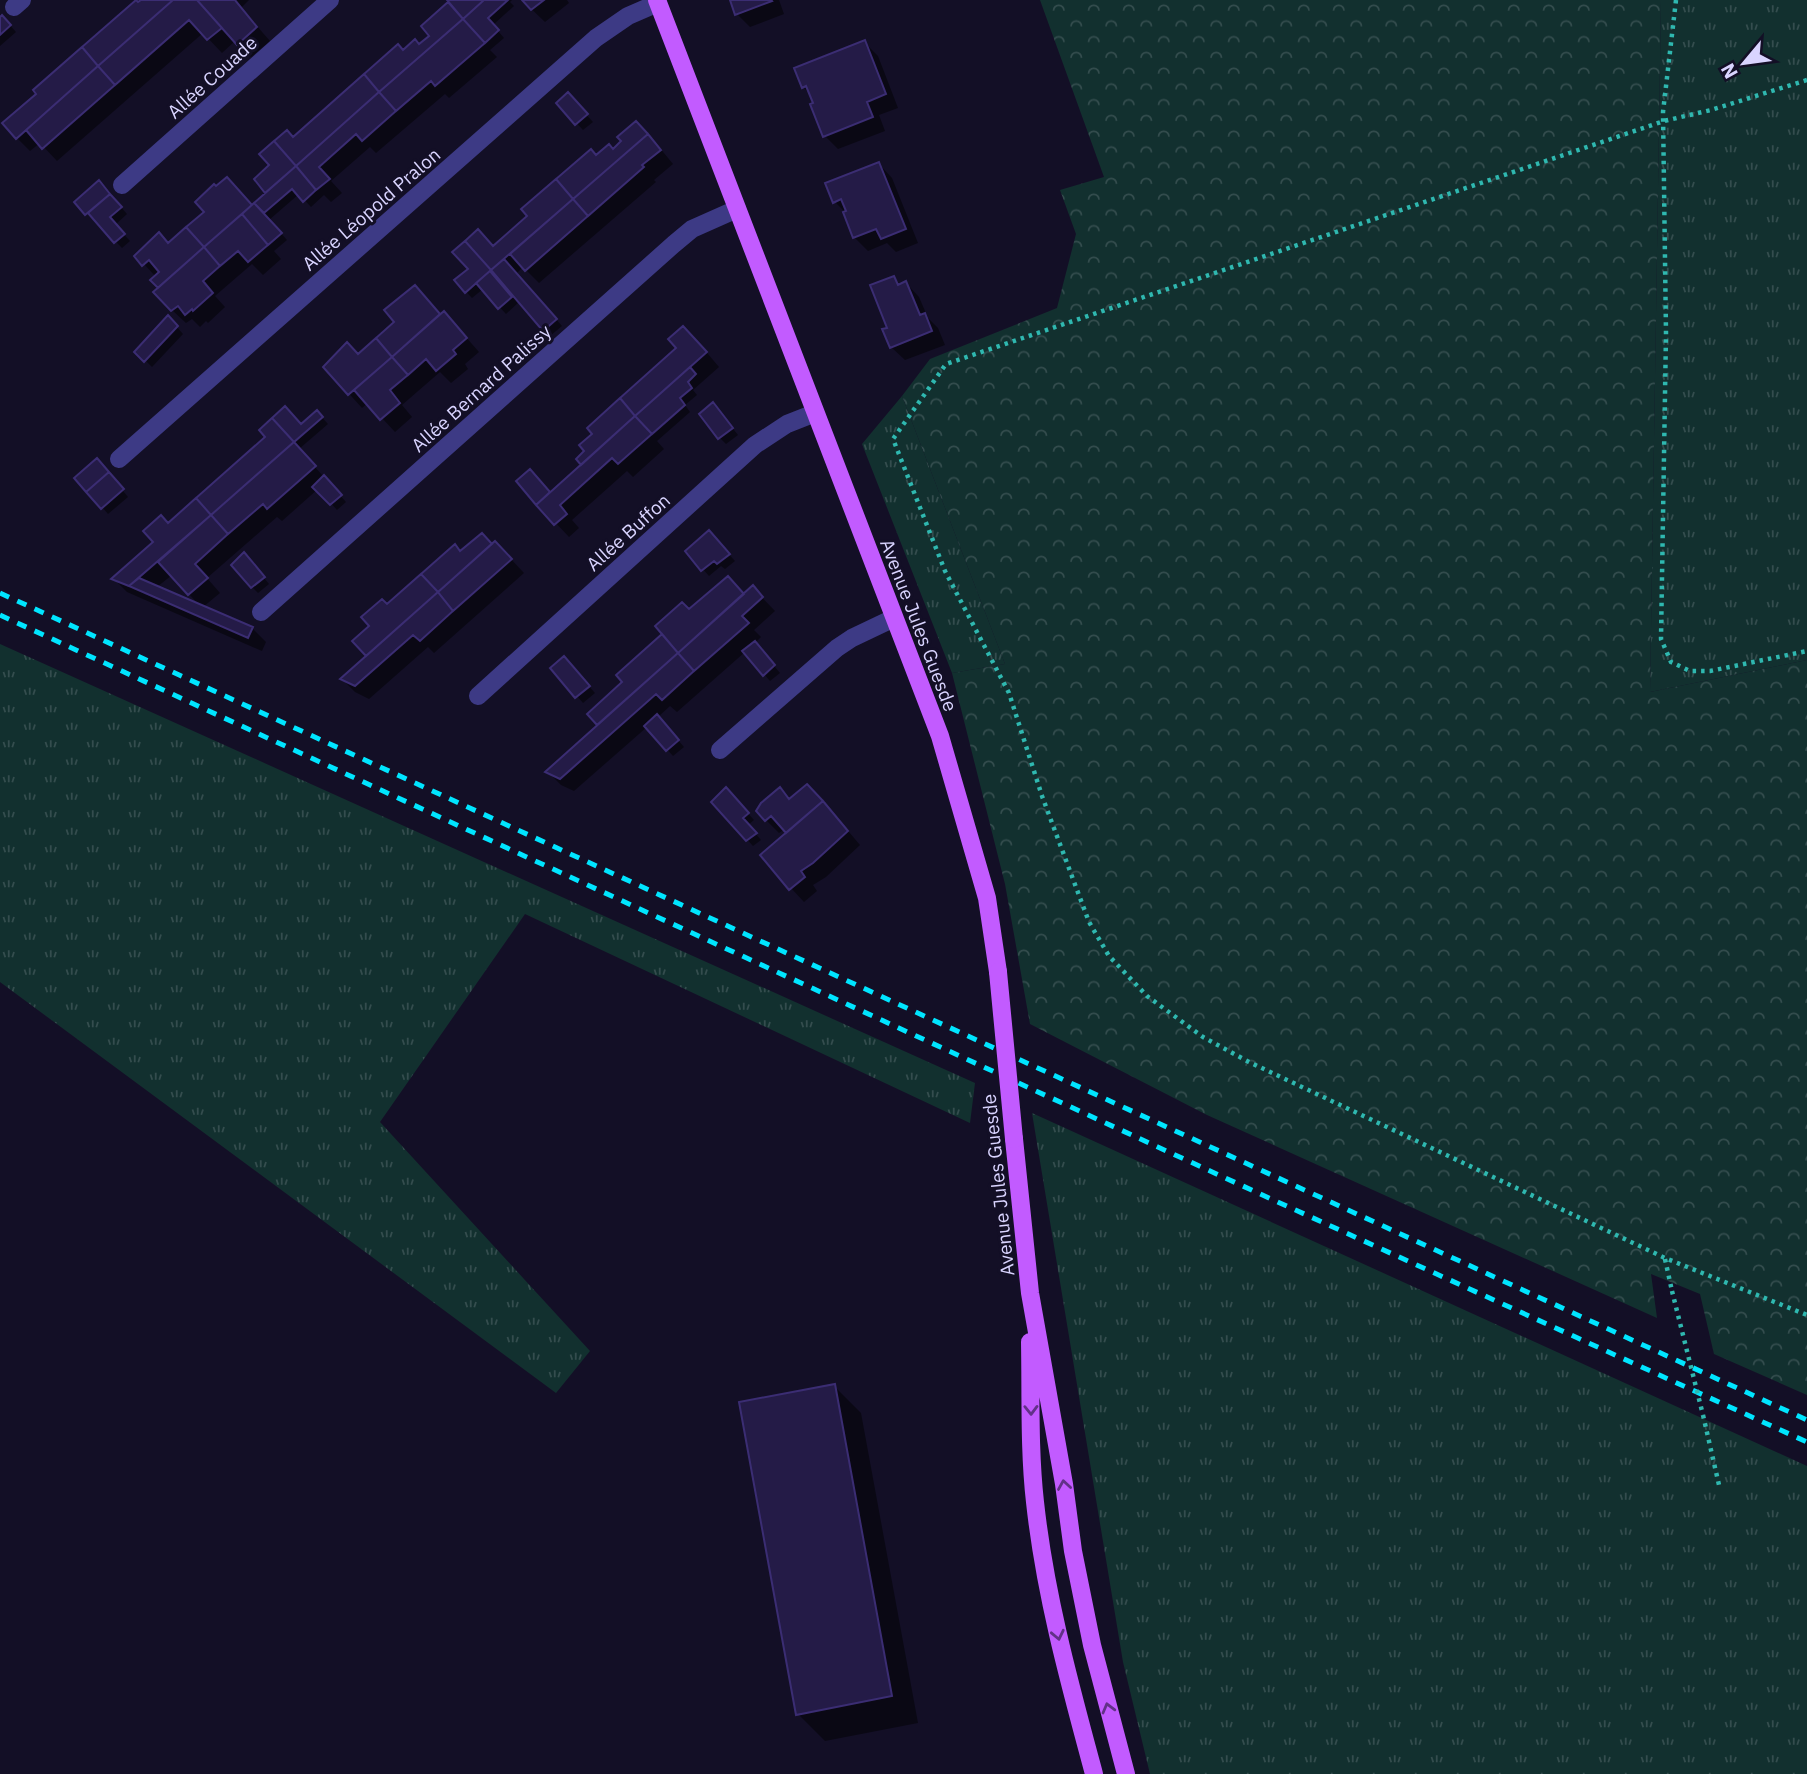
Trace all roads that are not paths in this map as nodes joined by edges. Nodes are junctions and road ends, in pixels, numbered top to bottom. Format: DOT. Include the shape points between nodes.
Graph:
graph roads {
  1 [pos="330,0"];
  2 [pos="658,1"];
  3 [pos="122,185"];
  4 [pos="737,209"];
  5 [pos="815,413"];
  6 [pos="119,460"];
  7 [pos="261,612"];
  8 [pos="894,618"];
  9 [pos="478,696"];
  10 [pos="720,750"];
  11 [pos="1030,1293"];
  12 [pos="1094,1774"];
  13 [pos="1126,1774"];
  1 -- 3 [label="street, Allée Couade"];
  2 -- 4 [label="main road, Avenue Jules Guesde"];
  2 -- 6 [label="street, Allée Léopold Pralon" via="596,38"];
  4 -- 5 [label="main road, Avenue Jules Guesde"];
  4 -- 7 [label="street, Allée Bernard Palissy" via="692,229 674,244"];
  5 -- 8 [label="main road, Avenue Jules Guesde"];
  5 -- 9 [label="street, Allée Buffon" via="755,445"];
  8 -- 10 [label="street" via="837,648"];
  8 -- 11 [label="main road, Avenue Jules Guesde, bridge" via="940,736 987,898"];
  11 -- 12 [label="main road, Avenue Jules Guesde, one-way" via="1032,1470 1039,1534"];
  13 -- 11 [label="main road, Avenue Jules Guesde, one-way" via="1085,1617"];
}
